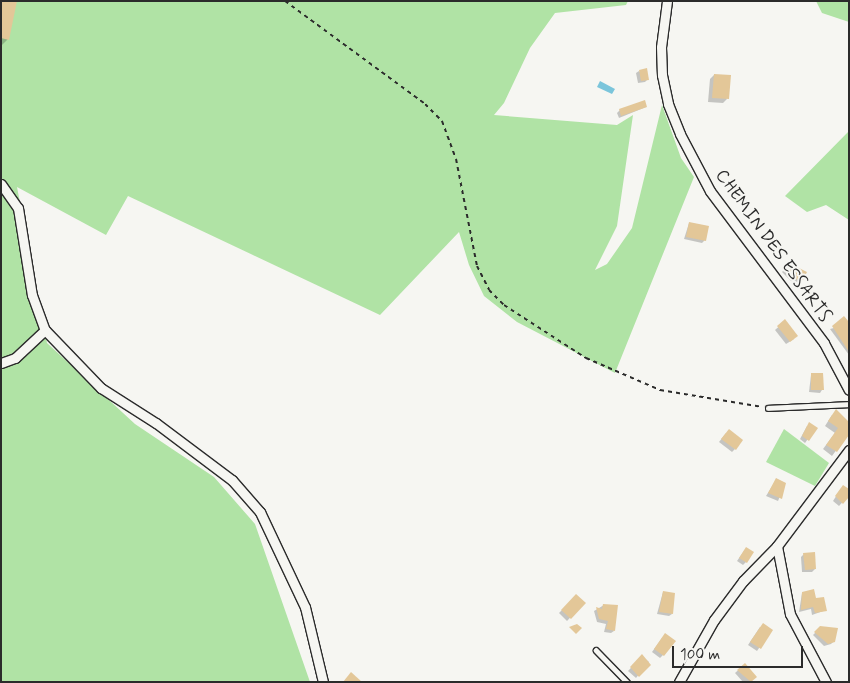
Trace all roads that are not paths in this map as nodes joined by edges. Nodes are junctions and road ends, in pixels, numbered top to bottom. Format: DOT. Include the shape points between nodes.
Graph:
graph roads {
  1 [pos="667,1"];
  2 [pos="1,184"];
  3 [pos="45,330"];
  4 [pos="1,363"];
  5 [pos="849,390"];
  6 [pos="849,404"];
  7 [pos="768,408"];
  8 [pos="849,450"];
  9 [pos="777,546"];
  10 [pos="596,650"];
  11 [pos="323,682"];
  12 [pos="627,682"];
  13 [pos="679,682"];
  14 [pos="826,682"];
  1 -- 5 [label="street, CHEMIN DES ESSARTS" via="661,47 662,75 668,104 680,134 710,191 824,343"];
  2 -- 3 [label="street" via="18,208 32,294"];
  3 -- 4 [label="street" via="15,358"];
  3 -- 11 [label="street" via="101,388 156,423 232,480 260,512 305,607"];
  6 -- 7 [label="lane"];
  8 -- 9 [label="street"];
  9 -- 13 [label="street" via="743,581 714,620"];
  9 -- 14 [label="street" via="790,614"];
  10 -- 12 [label="lane"];
}
